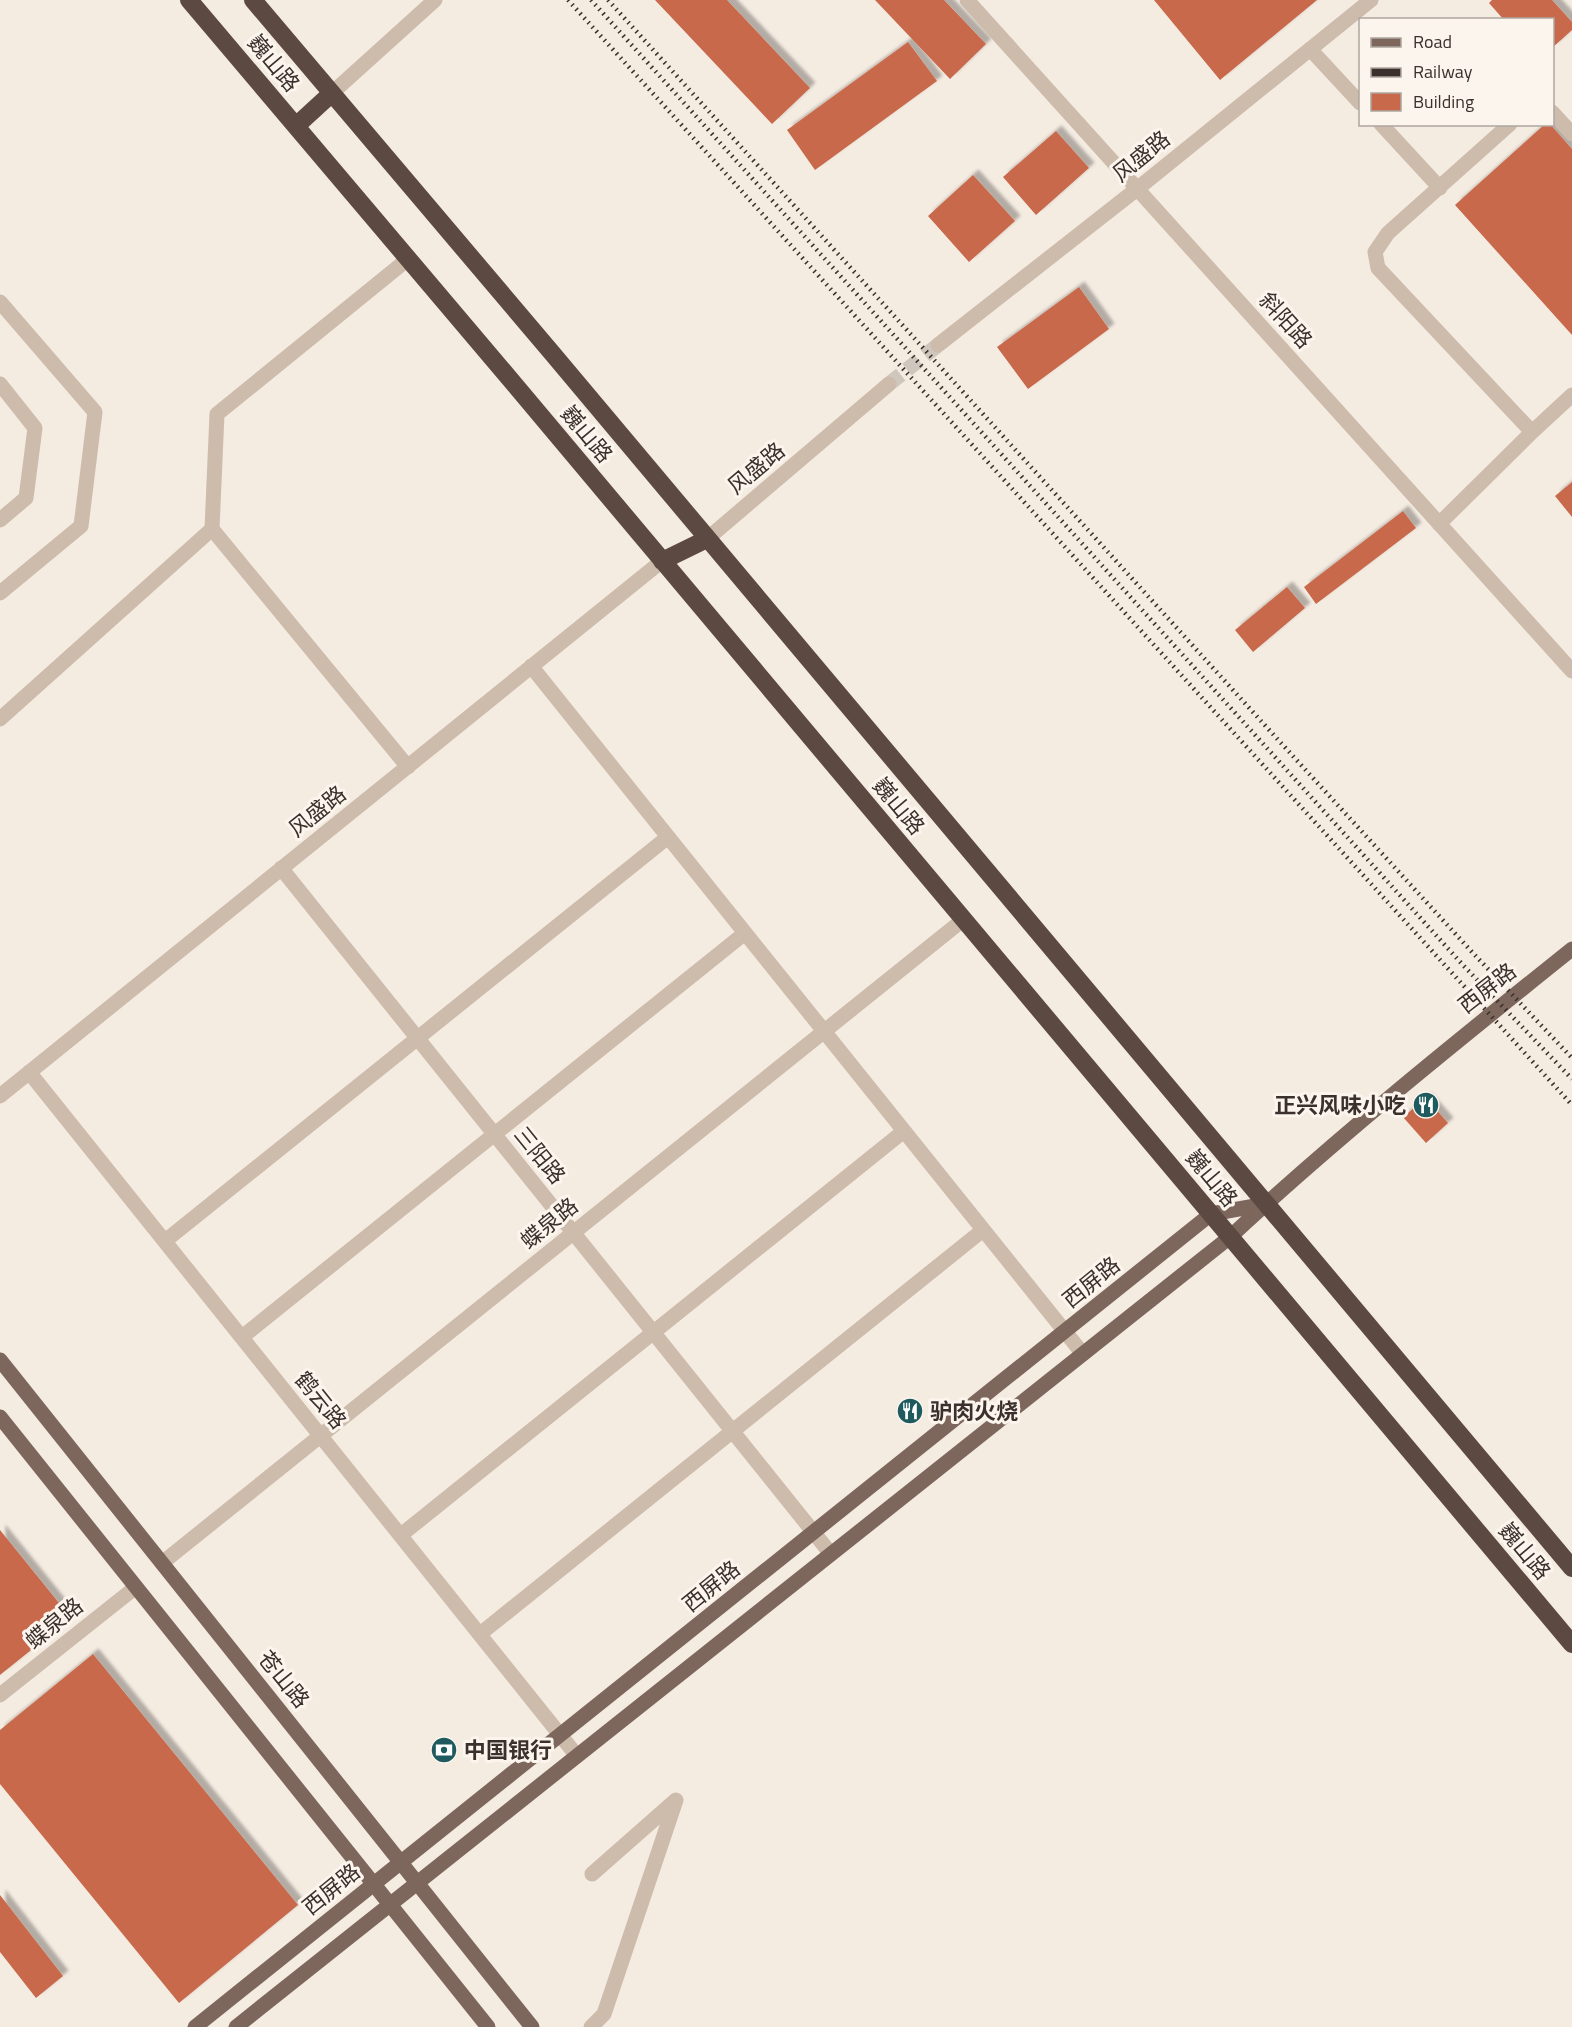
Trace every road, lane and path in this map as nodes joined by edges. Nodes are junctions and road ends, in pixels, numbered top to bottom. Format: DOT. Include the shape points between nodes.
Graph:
graph roads {
  1 [pos="189,0"];
  2 [pos="253,0"];
  3 [pos="435,0"];
  4 [pos="967,0"];
  5 [pos="1371,0"];
  6 [pos="1311,49"];
  7 [pos="332,93"];
  8 [pos="1359,102"];
  9 [pos="1554,114"];
  10 [pos="296,126"];
  11 [pos="1383,126"];
  12 [pos="1508,126"];
  13 [pos="1572,134"];
  14 [pos="1440,188"];
  15 [pos="1137,189"];
  16 [pos="408,259"];
  17 [pos="0,302"];
  18 [pos="938,345"];
  19 [pos="0,384"];
  20 [pos="889,384"];
  21 [pos="1572,395"];
  22 [pos="1532,432"];
  23 [pos="0,520"];
  24 [pos="1439,524"];
  25 [pos="212,530"];
  26 [pos="707,539"];
  27 [pos="662,561"];
  28 [pos="0,593"];
  29 [pos="531,666"];
  30 [pos="1572,671"];
  31 [pos="0,719"];
  32 [pos="408,766"];
  33 [pos="668,837"];
  34 [pos="281,868"];
  35 [pos="964,920"];
  36 [pos="745,933"];
  37 [pos="1572,949"];
  38 [pos="824,1032"];
  39 [pos="418,1038"];
  40 [pos="29,1072"];
  41 [pos="0,1095"];
  42 [pos="904,1131"];
  43 [pos="495,1134"];
  44 [pos="1266,1204"];
  45 [pos="1211,1214"];
  46 [pos="983,1230"];
  47 [pos="573,1232"];
  48 [pos="1230,1237"];
  49 [pos="165,1241"];
  50 [pos="653,1332"];
  51 [pos="1065,1332"];
  52 [pos="242,1337"];
  53 [pos="1083,1354"];
  54 [pos="0,1360"];
  55 [pos="0,1417"];
  56 [pos="733,1431"];
  57 [pos="320,1435"];
  58 [pos="814,1532"];
  59 [pos="401,1535"];
  60 [pos="831,1554"];
  61 [pos="162,1563"];
  62 [pos="1572,1568"];
  63 [pos="136,1587"];
  64 [pos="480,1634"];
  65 [pos="1572,1644"];
  66 [pos="0,1695"];
  67 [pos="560,1735"];
  68 [pos="577,1756"];
  69 [pos="401,1862"];
  70 [pos="592,1874"];
  71 [pos="417,1883"];
  72 [pos="374,1884"];
  73 [pos="390,1905"];
  74 [pos="195,2027"];
  75 [pos="236,2027"];
  76 [pos="488,2027"];
  77 [pos="532,2027"];
  78 [pos="591,2027"];
  1 -- 10 [label="highway, 巍山路"];
  2 -- 7 [label="highway, 巍山路"];
  3 -- 7 [label="street"];
  4 -- 15 [label="street, 斜阳路"];
  5 -- 6 [label="street, 风盛路"];
  6 -- 8 [label="street"];
  6 -- 15 [label="street, 风盛路"];
  7 -- 10 [label="highway"];
  7 -- 26 [label="highway, 巍山路"];
  9 -- 13 [label="street"];
  10 -- 16 [label="highway, 巍山路"];
  11 -- 14 [label="street"];
  12 -- 14 [label="street"];
  14 -- 22 [label="street" via="1388,234 1375,252 1378,268"];
  15 -- 18 [label="street, 风盛路"];
  15 -- 24 [label="street, 斜阳路"];
  16 -- 25 [label="street" via="217,414"];
  16 -- 27 [label="highway, 巍山路"];
  17 -- 28 [label="street" via="95,412 81,526"];
  19 -- 23 [label="street" via="35,428 26,498"];
  20 -- 26 [label="street, 风盛路"];
  21 -- 22 [label="street"];
  22 -- 24 [label="street"];
  24 -- 30 [label="street, 斜阳路"];
  25 -- 31 [label="street"];
  25 -- 32 [label="street"];
  26 -- 27 [label="highway"];
  26 -- 44 [label="highway, 巍山路"];
  27 -- 29 [label="street, 风盛路"];
  27 -- 35 [label="highway, 巍山路"];
  29 -- 32 [label="street, 风盛路"];
  29 -- 33 [label="street"];
  32 -- 34 [label="street, 风盛路"];
  33 -- 36 [label="street"];
  33 -- 39 [label="street"];
  34 -- 39 [label="street, 三阳路"];
  34 -- 40 [label="street, 风盛路"];
  35 -- 38 [label="street, 蝶泉路"];
  35 -- 45 [label="highway, 巍山路"];
  36 -- 38 [label="street"];
  36 -- 43 [label="street"];
  37 -- 44 [label="main road, 西屏路"];
  38 -- 42 [label="street"];
  38 -- 47 [label="street, 蝶泉路"];
  39 -- 43 [label="street, 三阳路"];
  39 -- 49 [label="street"];
  40 -- 41 [label="street, 风盛路"];
  40 -- 49 [label="street, 鹤云路"];
  42 -- 46 [label="street"];
  42 -- 50 [label="street"];
  43 -- 47 [label="street, 三阳路"];
  43 -- 52 [label="street"];
  44 -- 45 [label="main road, 西屏路"];
  44 -- 48 [label="main road, 西屏路"];
  44 -- 62 [label="highway, 巍山路"];
  45 -- 48 [label="highway, 巍山路"];
  45 -- 51 [label="main road, 西屏路"];
  46 -- 51 [label="street"];
  46 -- 56 [label="street"];
  47 -- 50 [label="street, 三阳路"];
  47 -- 57 [label="street, 蝶泉路"];
  48 -- 53 [label="main road, 西屏路"];
  48 -- 65 [label="highway, 巍山路"];
  49 -- 52 [label="street, 鹤云路"];
  50 -- 56 [label="street, 三阳路"];
  50 -- 59 [label="street"];
  51 -- 53 [label="street"];
  51 -- 58 [label="main road, 西屏路"];
  52 -- 57 [label="street, 鹤云路"];
  53 -- 60 [label="main road, 西屏路"];
  54 -- 61 [label="main road, 苍山路"];
  55 -- 63 [label="main road"];
  56 -- 58 [label="street, 三阳路"];
  56 -- 64 [label="street"];
  57 -- 59 [label="street, 鹤云路"];
  57 -- 61 [label="street, 蝶泉路"];
  58 -- 60 [label="street, 三阳路"];
  58 -- 67 [label="main road, 西屏路"];
  59 -- 64 [label="street, 鹤云路"];
  60 -- 68 [label="main road, 西屏路"];
  61 -- 69 [label="main road, 苍山路"];
  63 -- 66 [label="street, 蝶泉路"];
  63 -- 72 [label="main road"];
  64 -- 67 [label="street, 鹤云路"];
  67 -- 68 [label="street, 鹤云路"];
  67 -- 69 [label="main road, 西屏路"];
  68 -- 71 [label="main road, 西屏路"];
  69 -- 71 [label="main road, 苍山路"];
  69 -- 72 [label="main road, 西屏路"];
  70 -- 78 [label="street" via="676,1800 604,2014"];
  71 -- 73 [label="main road, 西屏路"];
  71 -- 77 [label="main road, 苍山路"];
  72 -- 73 [label="main road"];
  72 -- 74 [label="main road, 西屏路"];
  73 -- 75 [label="main road, 西屏路"];
  73 -- 76 [label="main road"];
}
